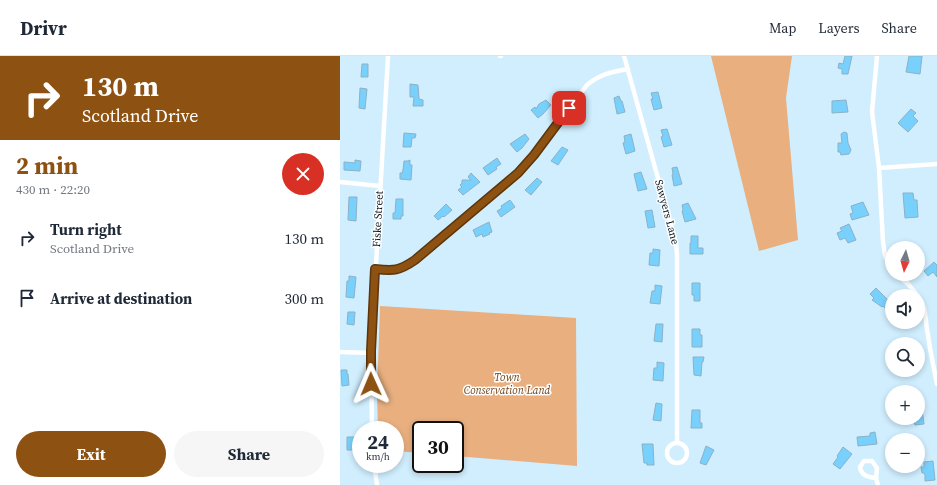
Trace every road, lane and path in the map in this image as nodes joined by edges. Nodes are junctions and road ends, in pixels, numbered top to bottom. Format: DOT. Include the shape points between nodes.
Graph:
graph roads {
  1 [pos="388,56"];
  2 [pos="624,56"];
  3 [pos="877,56"];
  4 [pos="628,69"];
  5 [pos="937,164"];
  6 [pos="879,168"];
  7 [pos="340,182"];
  8 [pos="380,186"];
  9 [pos="885,255"];
  10 [pos="375,269"];
  11 [pos="905,281"];
  12 [pos="912,289"];
  13 [pos="925,313"];
  14 [pos="340,352"];
  15 [pos="371,353"];
  16 [pos="937,384"];
  17 [pos="372,421"];
  18 [pos="678,443"];
  19 [pos="375,473"];
  20 [pos="876,478"];
  21 [pos="376,485"];
  22 [pos="878,485"];
  1 -- 8 [label="street, Fiske Street"];
  2 -- 4 [label="street, Sawyers Lane"];
  3 -- 6 [label="street" via="872,112"];
  4 -- 10 [label="street" via="596,77 587,84 526,165 415,260 397,270"];
  4 -- 18 [label="street, Sawyers Lane" via="676,243"];
  5 -- 6 [label="street"];
  6 -- 9 [label="street"];
  7 -- 8 [label="street"];
  8 -- 10 [label="street, Fiske Street"];
  10 -- 15 [label="street, Fiske Street"];
  11 -- 12 [label="street"];
  13 -- 16 [label="street"];
  14 -- 15 [label="street"];
  15 -- 17 [label="street, Fiske Street"];
  18 -- 18 [label="street, Sawyers Lane" via="686,448 687,454 682,462 676,463 668,457 668,451 671,445"];
  19 -- 21 [label="street"];
  20 -- 20 [label="street" via="865,476 862,472 861,465 864,461 875,462"];
  20 -- 22 [label="street"];
}
